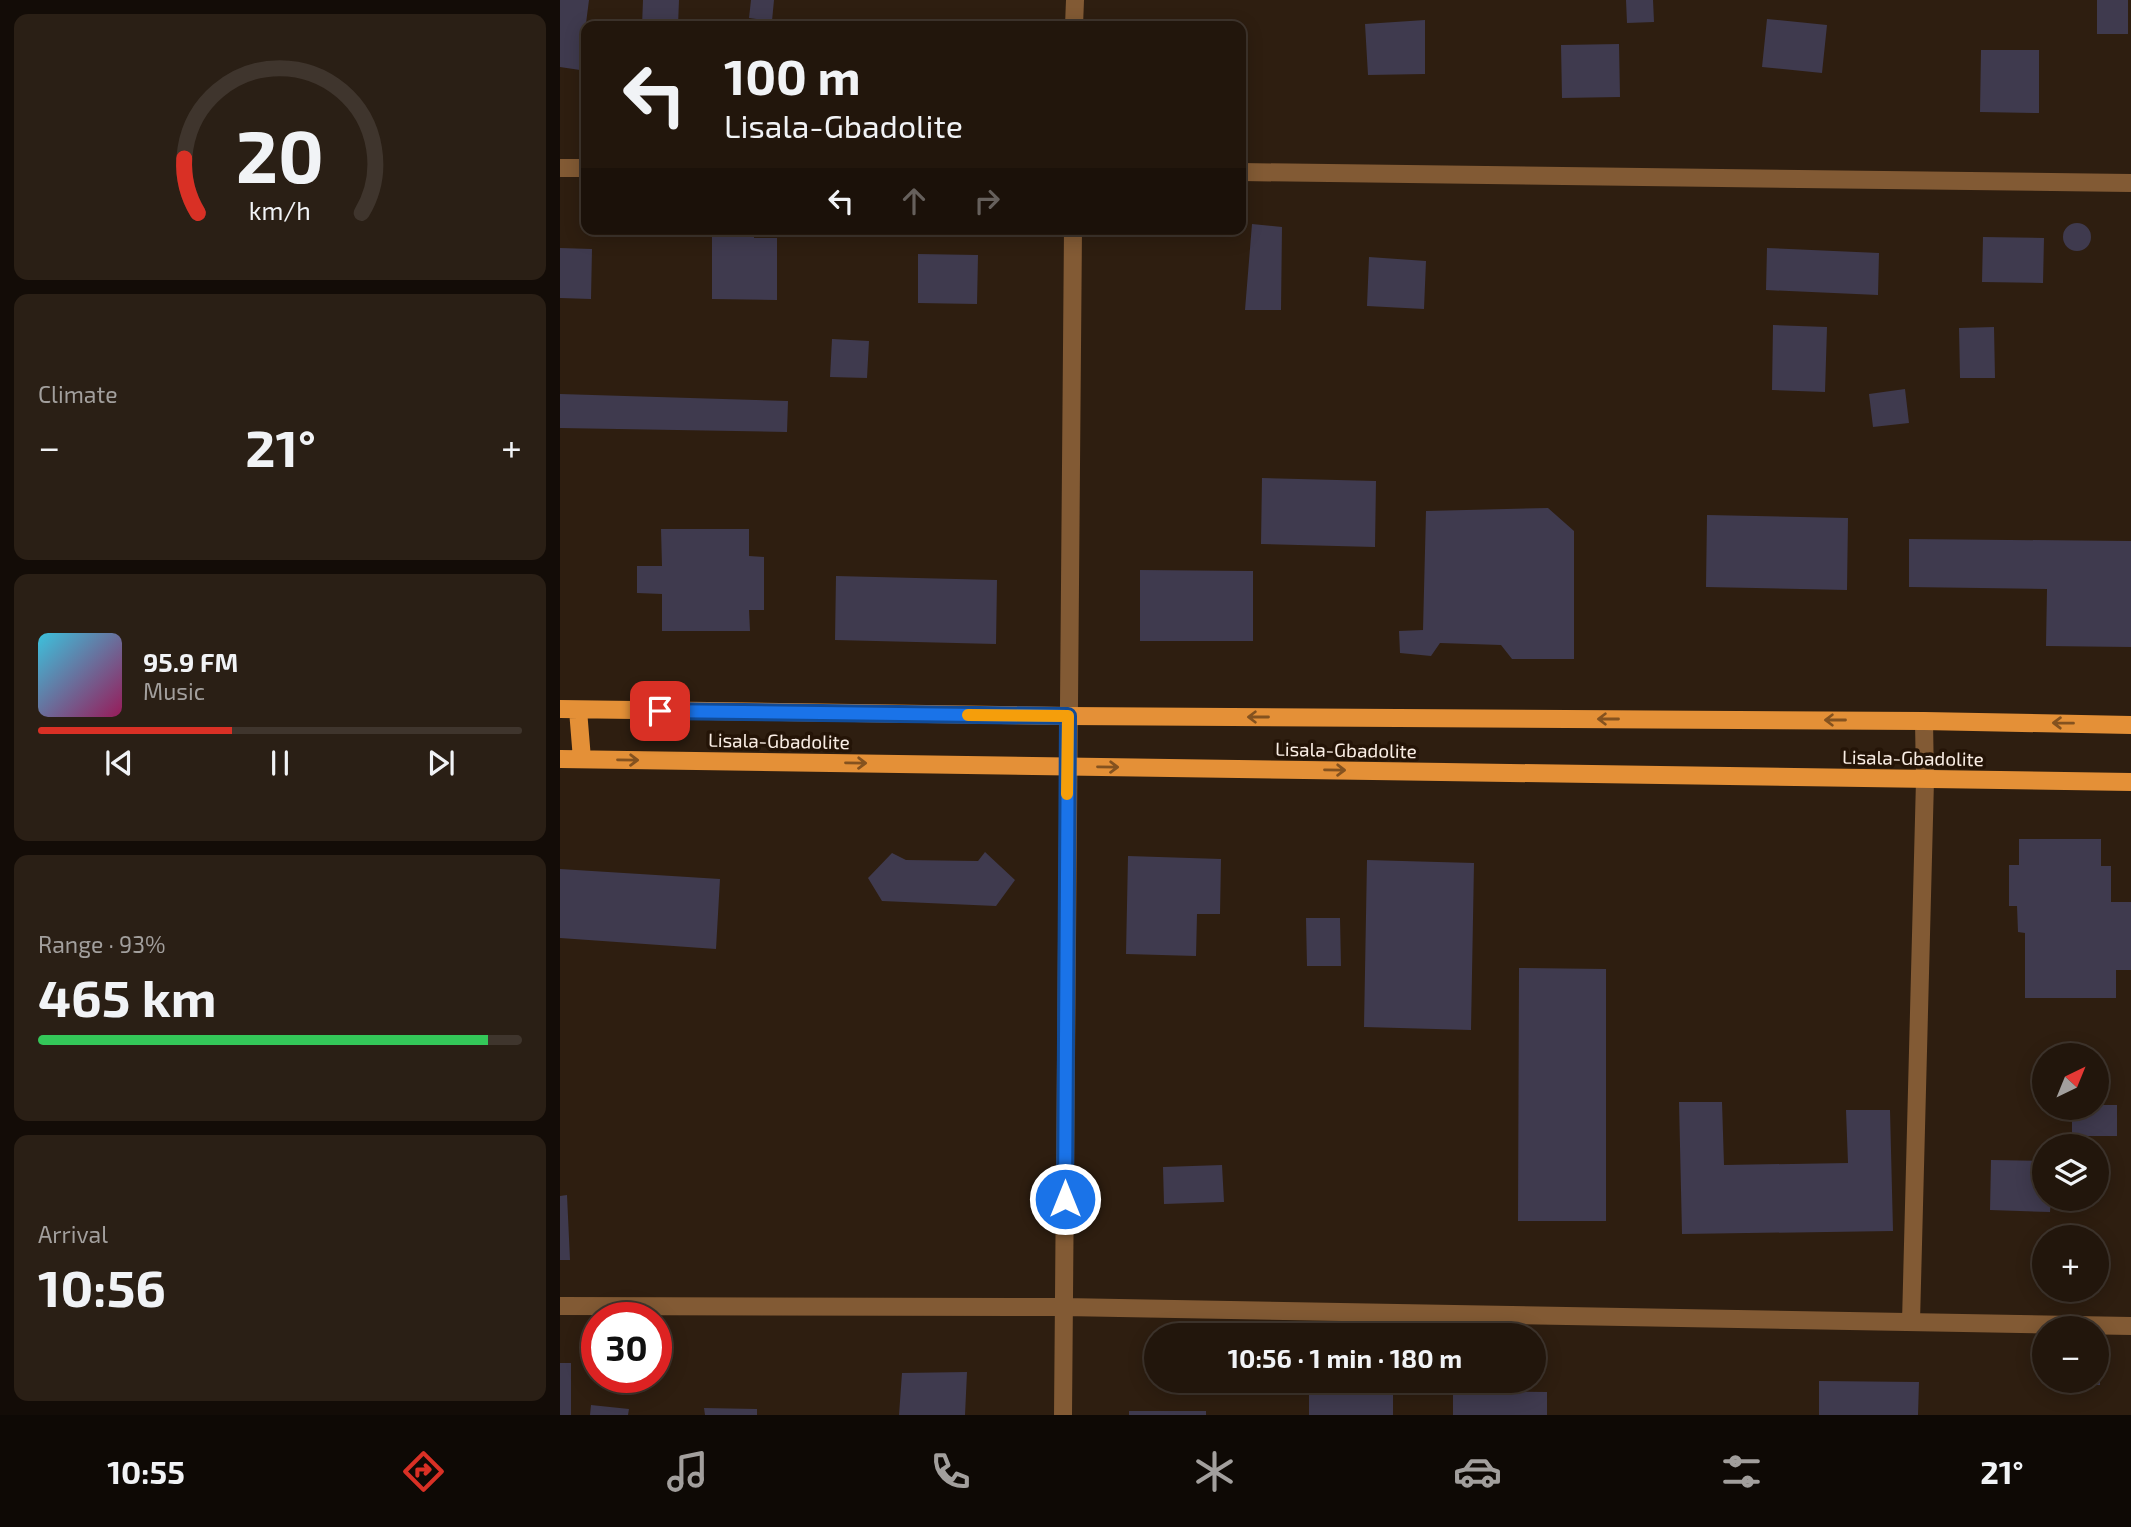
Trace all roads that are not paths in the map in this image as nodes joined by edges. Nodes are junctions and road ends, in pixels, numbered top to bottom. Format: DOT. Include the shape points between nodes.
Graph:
graph roads {
  1 [pos="1074,0"];
  2 [pos="1074,21"];
  3 [pos="560,168"];
  4 [pos="581,168"];
  5 [pos="1246,172"];
  6 [pos="2131,183"];
  7 [pos="1073,235"];
  8 [pos="569,710"];
  9 [pos="1068,716"];
  10 [pos="1924,721"];
  11 [pos="2131,725"];
  12 [pos="560,759"];
  13 [pos="582,760"];
  14 [pos="1068,766"];
  15 [pos="1925,780"];
  16 [pos="2131,782"];
  17 [pos="560,1306"];
  18 [pos="1064,1307"];
  19 [pos="1911,1322"];
  20 [pos="2131,1326"];
  21 [pos="1063,1415"];
  1 -- 2 [label="street"];
  3 -- 4 [label="street"];
  5 -- 6 [label="street"];
  7 -- 9 [label="street"];
  8 -- 9 [label="main road, Lisala-Gbadolite"];
  8 -- 13 [label="main road"];
  10 -- 9 [label="main road, Lisala-Gbadolite, one-way"];
  9 -- 14 [label="street"];
  11 -- 10 [label="main road, Lisala-Gbadolite, one-way"];
  10 -- 15 [label="street"];
  12 -- 13 [label="main road, Lisala-Gbadolite"];
  13 -- 14 [label="main road, Lisala-Gbadolite, one-way"];
  14 -- 15 [label="main road, Lisala-Gbadolite, one-way"];
  14 -- 18 [label="street"];
  15 -- 16 [label="main road, Lisala-Gbadolite"];
  15 -- 19 [label="street"];
  17 -- 18 [label="street"];
  18 -- 19 [label="street"];
  18 -- 21 [label="street"];
  19 -- 20 [label="street"];
}
